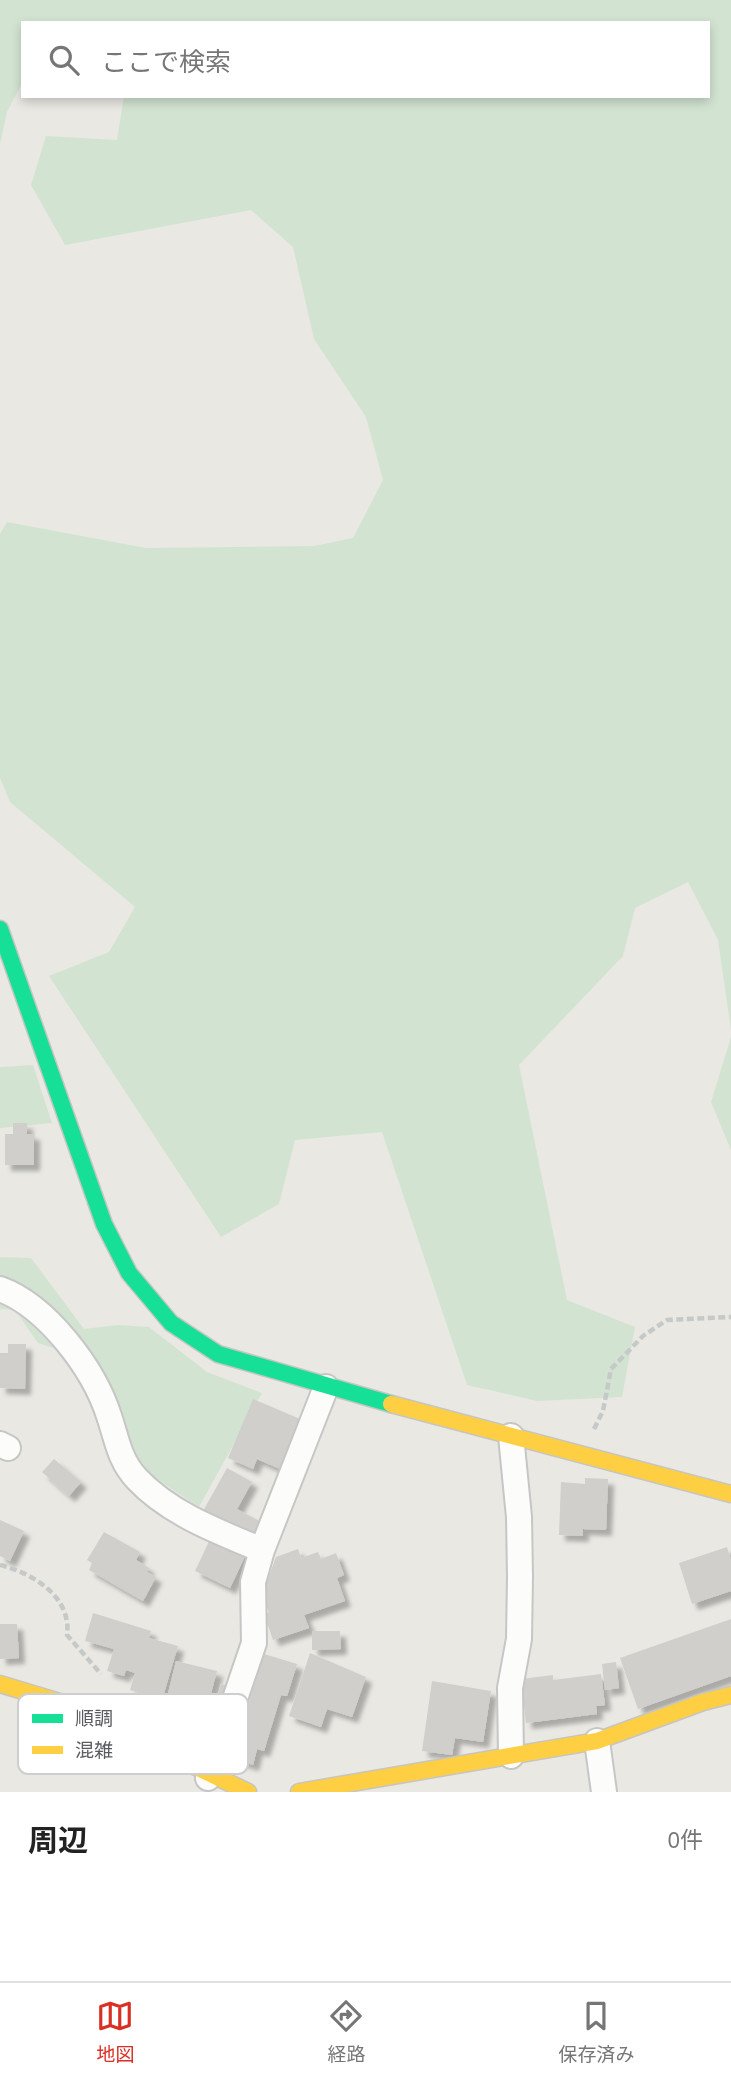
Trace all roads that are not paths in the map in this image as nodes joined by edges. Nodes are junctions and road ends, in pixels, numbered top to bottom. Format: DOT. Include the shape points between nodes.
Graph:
graph roads {
  1 [pos="0,929"];
  2 [pos="0,1289"];
  3 [pos="326,1387"];
  4 [pos="511,1436"];
  5 [pos="731,1494"];
  6 [pos="262,1550"];
  7 [pos="0,1685"];
  8 [pos="36,1694"];
  9 [pos="237,1694"];
  10 [pos="731,1695"];
  11 [pos="597,1741"];
  12 [pos="512,1756"];
  13 [pos="200,1774"];
  14 [pos="209,1774"];
  15 [pos="208,1778"];
  16 [pos="247,1792"];
  17 [pos="299,1792"];
  18 [pos="604,1792"];
  1 -- 3 [label="street" via="104,1224 129,1273 171,1323 218,1354"];
  2 -- 6 [label="street" via="36,1308 77,1358 109,1413 121,1458 137,1479 198,1523"];
  3 -- 4 [label="street"];
  3 -- 6 [label="street"];
  4 -- 5 [label="street"];
  4 -- 12 [label="street" via="520,1577 519,1639 510,1688"];
  6 -- 9 [label="street" via="253,1582 254,1643"];
  7 -- 8 [label="street"];
  10 -- 11 [label="street"];
  11 -- 12 [label="street"];
  11 -- 18 [label="street"];
  12 -- 17 [label="street"];
  13 -- 15 [label="street"];
  14 -- 15 [label="street"];
  15 -- 16 [label="street"];
}
